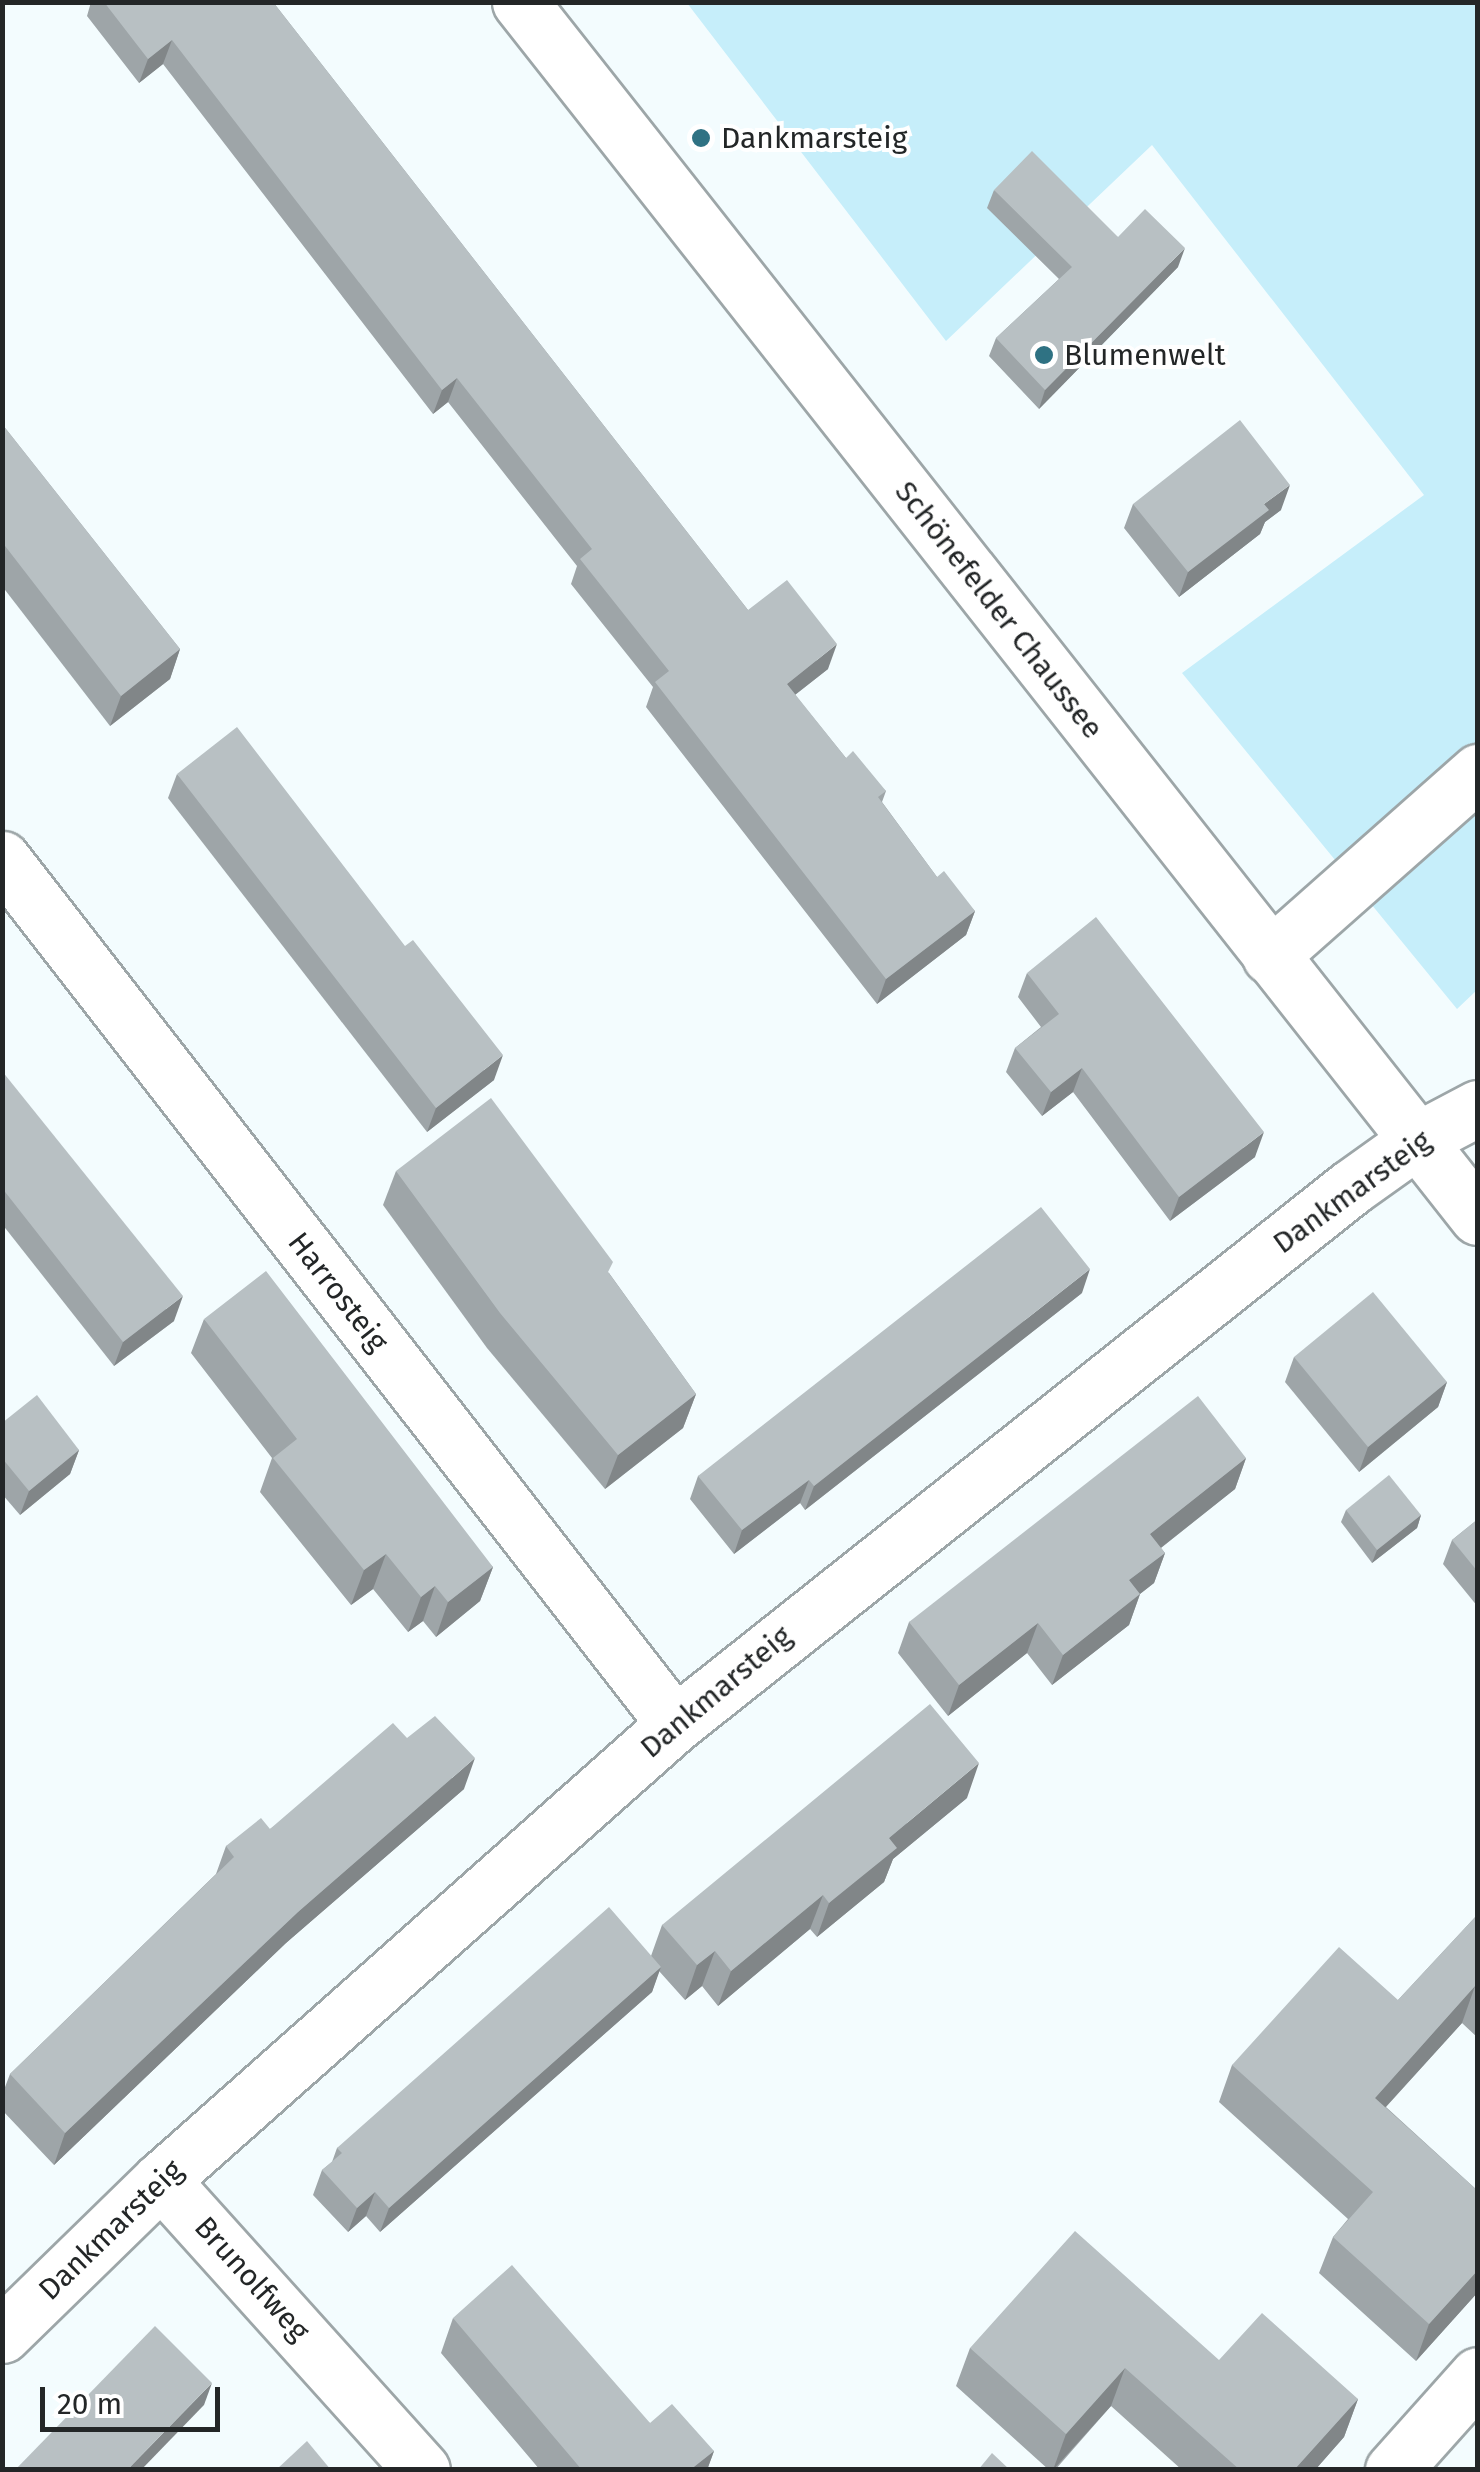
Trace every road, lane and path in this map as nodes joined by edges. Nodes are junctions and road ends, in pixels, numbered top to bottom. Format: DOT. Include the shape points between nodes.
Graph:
graph roads {
  1 [pos="520,2"];
  2 [pos="1478,772"];
  3 [pos="2,859"];
  4 [pos="1270,956"];
  5 [pos="1478,1108"];
  6 [pos="1417,1140"];
  7 [pos="1478,1218"];
  8 [pos="675,1724"];
  9 [pos="161,2180"];
  10 [pos="11,2309"];
  11 [pos="1478,2375"];
  12 [pos="422,2470"];
  13 [pos="1394,2470"];
  1 -- 4 [label="street, Schönefelder Chaussee"];
  2 -- 4 [label="street"];
  3 -- 8 [label="street, Harrosteig"];
  4 -- 6 [label="street, Schönefelder Chaussee"];
  5 -- 6 [label="street, Dankmarsteig"];
  6 -- 7 [label="street, Schönefelder Chaussee"];
  6 -- 8 [label="street, Dankmarsteig"];
  8 -- 9 [label="street, Dankmarsteig"];
  9 -- 10 [label="street, Dankmarsteig"];
  9 -- 12 [label="street, Brunolfweg"];
  11 -- 13 [label="street"];
}
